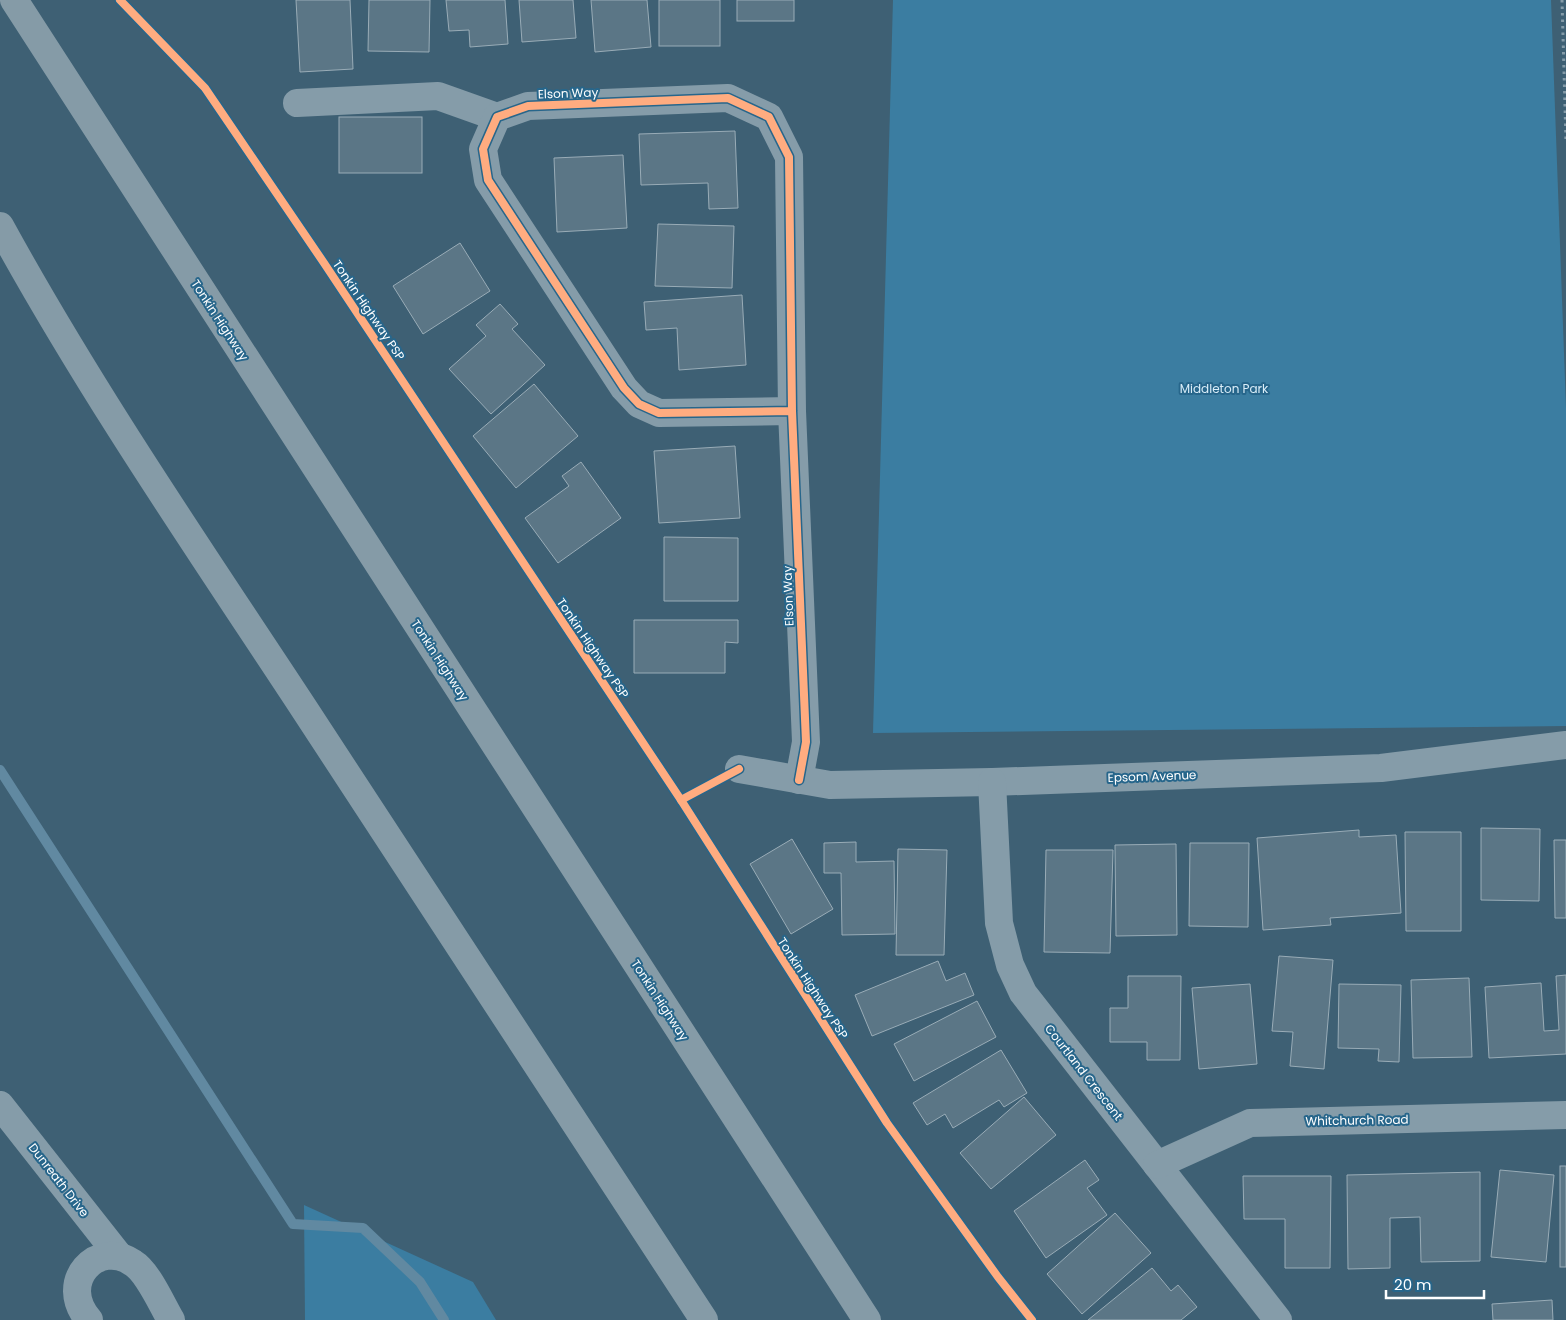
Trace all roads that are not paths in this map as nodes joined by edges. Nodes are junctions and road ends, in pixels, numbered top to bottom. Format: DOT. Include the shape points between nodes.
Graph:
graph roads {
  1 [pos="14,0"];
  2 [pos="298,103"];
  3 [pos="497,118"];
  4 [pos="0,226"];
  5 [pos="0,239"];
  6 [pos="31,282"];
  7 [pos="792,411"];
  8 [pos="1566,745"];
  9 [pos="739,769"];
  10 [pos="799,780"];
  11 [pos="992,782"];
  12 [pos="0,1105"];
  13 [pos="1566,1115"];
  14 [pos="1157,1165"];
  15 [pos="119,1256"];
  16 [pos="89,1320"];
  17 [pos="171,1320"];
  18 [pos="704,1320"];
  19 [pos="867,1320"];
  20 [pos="1278,1320"];
  1 -- 19 [label="highway, Tonkin Highway"];
  2 -- 3 [label="street" via="438,96"];
  3 -- 7 [label="street" via="483,149 488,180 624,388 639,404 659,413"];
  3 -- 7 [label="street, Elson Way" via="528,106 728,98 769,117 789,157"];
  4 -- 6 [label="highway"];
  5 -- 6 [label="highway"];
  6 -- 18 [label="highway" via="168,502 549,1078"];
  7 -- 10 [label="street, Elson Way" via="806,742"];
  8 -- 11 [label="street, Epsom Avenue" via="1381,768"];
  9 -- 10 [label="street, Epsom Avenue"];
  10 -- 11 [label="street, Epsom Avenue" via="830,785"];
  11 -- 14 [label="street, Courtland Crescent" via="999,924 1010,964 1023,993"];
  12 -- 15 [label="street, Dunreath Drive"];
  13 -- 14 [label="street, Whitchurch Road" via="1250,1123"];
  14 -- 20 [label="street, Courtland Crescent"];
  15 -- 16 [label="street" via="105,1256 82,1271 76,1284 76,1298"];
  15 -- 17 [label="street, Dunreath Drive" via="134,1263"];
}
